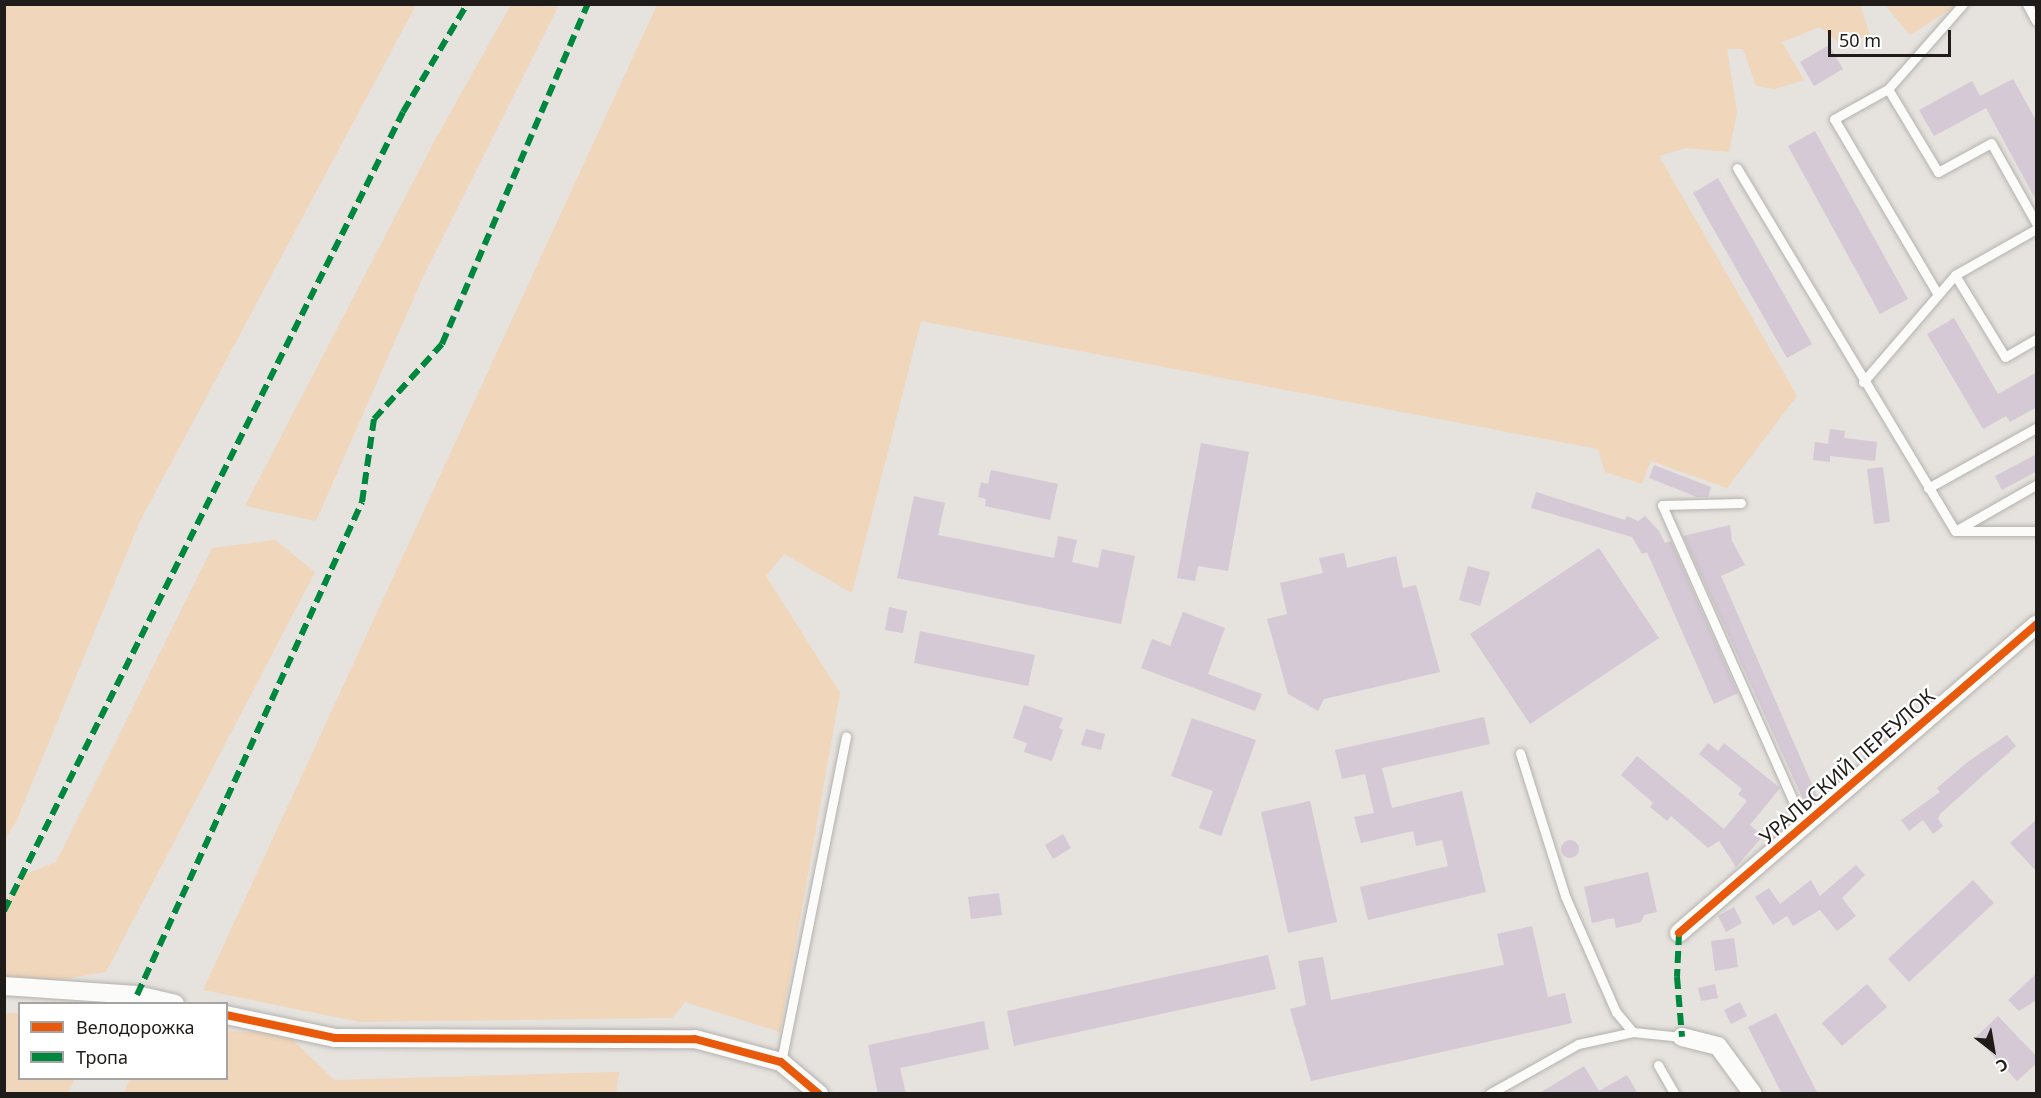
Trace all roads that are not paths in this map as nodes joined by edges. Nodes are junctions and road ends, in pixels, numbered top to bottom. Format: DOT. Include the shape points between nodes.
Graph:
graph roads {
  1 [pos="1963,4"];
  2 [pos="2027,4"];
  3 [pos="2037,21"];
  4 [pos="1888,89"];
  5 [pos="1737,168"];
  6 [pos="2037,223"];
  7 [pos="2037,230"];
  8 [pos="1955,275"];
  9 [pos="1937,293"];
  10 [pos="2037,339"];
  11 [pos="1863,382"];
  12 [pos="2037,428"];
  13 [pos="2037,485"];
  14 [pos="1929,488"];
  15 [pos="1741,503"];
  16 [pos="1955,531"];
  17 [pos="2037,531"];
  18 [pos="2037,625"];
  19 [pos="846,736"];
  20 [pos="1520,753"];
  21 [pos="1804,826"];
  22 [pos="1679,933"];
  23 [pos="4,986"];
  24 [pos="167,1002"];
  25 [pos="228,1015"];
  26 [pos="1633,1032"];
  27 [pos="1682,1037"];
  28 [pos="781,1062"];
  29 [pos="1658,1065"];
  30 [pos="819,1094"];
  31 [pos="1489,1094"];
  32 [pos="1675,1094"];
  33 [pos="1753,1094"];
  1 -- 4 [label="lane"];
  2 -- 3 [label="lane"];
  4 -- 6 [label="lane" via="1938,172 1991,143"];
  4 -- 9 [label="lane" via="1834,119"];
  5 -- 11 [label="lane"];
  7 -- 8 [label="lane"];
  8 -- 9 [label="lane"];
  8 -- 10 [label="lane" via="2005,357"];
  9 -- 11 [label="lane"];
  11 -- 14 [label="lane"];
  12 -- 14 [label="lane"];
  13 -- 16 [label="lane"];
  14 -- 16 [label="lane"];
  15 -- 21 [label="lane" via="1662,505"];
  16 -- 17 [label="lane"];
  18 -- 21 [label="street, УРАЛЬСКИЙ ПЕРЕУЛОК"];
  19 -- 28 [label="lane"];
  20 -- 26 [label="lane" via="1565,896 1616,1012"];
  21 -- 22 [label="street, УРАЛЬСКИЙ ПЕРЕУЛОК"];
  23 -- 24 [label="street" via="137,995"];
  25 -- 28 [label="street" via="335,1038 694,1040"];
  26 -- 27 [label="lane"];
  26 -- 31 [label="lane" via="1578,1044"];
  27 -- 33 [label="street" via="1718,1046"];
  28 -- 30 [label="street"];
  29 -- 32 [label="lane"];
}
